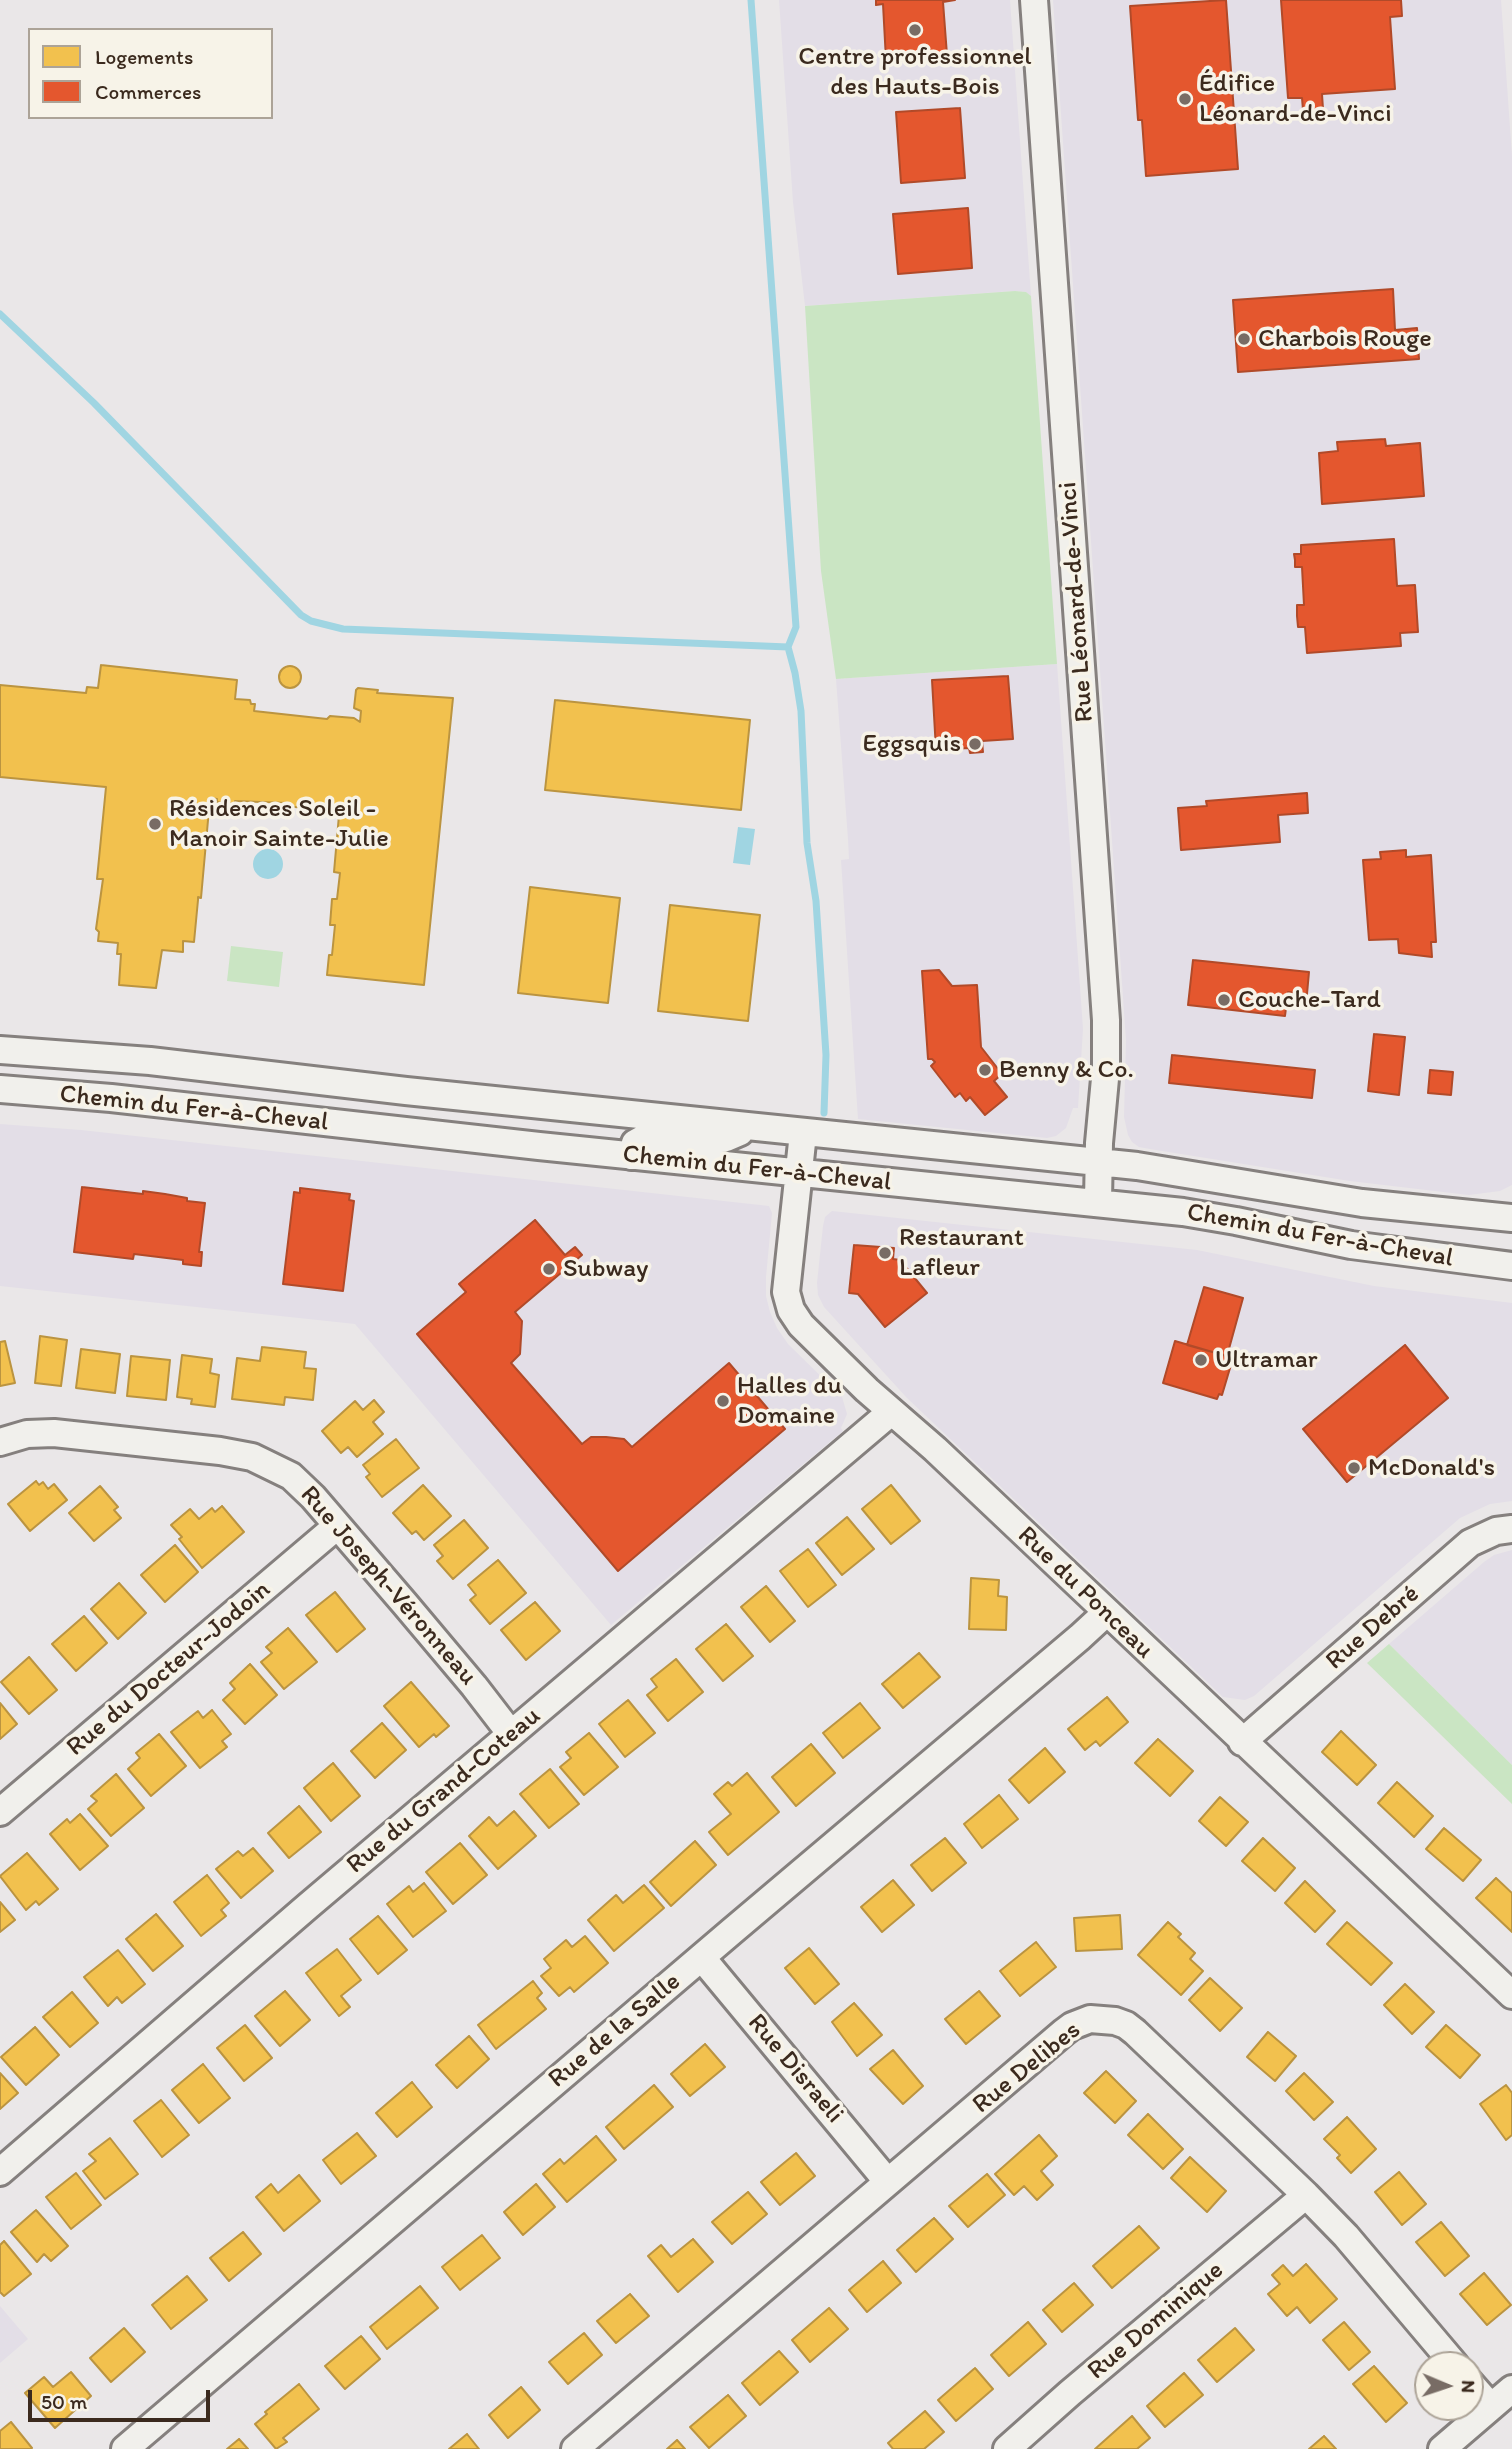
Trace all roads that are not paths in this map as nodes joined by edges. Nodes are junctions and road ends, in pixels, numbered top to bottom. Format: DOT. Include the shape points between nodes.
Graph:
graph roads {
  1 [pos="1034,0"];
  2 [pos="0,1050"];
  3 [pos="0,1090"];
  4 [pos="751,1128"];
  5 [pos="803,1133"];
  6 [pos="631,1156"];
  7 [pos="1098,1162"];
  8 [pos="799,1173"];
  9 [pos="1098,1203"];
  10 [pos="1508,1213"];
  11 [pos="1512,1266"];
  12 [pos="891,1412"];
  13 [pos="0,1442"];
  14 [pos="338,1526"];
  15 [pos="1512,1529"];
  16 [pos="1106,1613"];
  17 [pos="511,1734"];
  18 [pos="1242,1742"];
  19 [pos="0,1812"];
  20 [pos="702,1958"];
  21 [pos="1512,1995"];
  22 [pos="0,2172"];
  23 [pos="887,2181"];
  24 [pos="1307,2195"];
  25 [pos="1443,2351"];
  26 [pos="1512,2389"];
  27 [pos="1484,2400"];
  28 [pos="1490,2407"];
  29 [pos="125,2449"];
  30 [pos="575,2449"];
  31 [pos="1007,2449"];
  32 [pos="1442,2449"];
  1 -- 7 [label="street, Rue Léonard-de-Vinci" via="1107,1020"];
  2 -- 4 [label="street, Chemin du Fer-à-Cheval" via="137,1060"];
  3 -- 6 [label="street, Chemin du Fer-à-Cheval" via="111,1098"];
  4 -- 5 [label="street, Chemin du Fer-à-Cheval"];
  4 -- 6 [label="street" via="715,1140 644,1138 635,1143"];
  5 -- 7 [label="street, Chemin du Fer-à-Cheval"];
  5 -- 8 [label="street, Rue du Ponceau"];
  6 -- 8 [label="street, Chemin du Fer-à-Cheval"];
  7 -- 9 [label="street, Rue Léonard-de-Vinci"];
  7 -- 10 [label="street, Chemin du Fer-à-Cheval" via="1362,1203"];
  8 -- 9 [label="street, Chemin du Fer-à-Cheval"];
  8 -- 12 [label="street, Rue du Ponceau" via="788,1301 801,1325"];
  9 -- 11 [label="street, Chemin du Fer-à-Cheval" via="1208,1216 1328,1242"];
  12 -- 16 [label="street, Rue du Ponceau"];
  12 -- 17 [label="street, Rue du Grand-Coteau"];
  13 -- 14 [label="street, Rue Joseph-Véronneau" via="54,1433 252,1457 291,1476"];
  14 -- 17 [label="street, Rue Joseph-Véronneau"];
  14 -- 19 [label="street, Rue du Docteur-Jodoin"];
  15 -- 18 [label="street, Rue Debré" via="1470,1543"];
  16 -- 18 [label="street, Rue du Ponceau"];
  16 -- 20 [label="street, Rue de la Salle"];
  17 -- 22 [label="street, Rue du Grand-Coteau"];
  18 -- 21 [label="street, Rue du Ponceau"];
  20 -- 23 [label="street, Rue Disraeli"];
  20 -- 29 [label="street, Rue de la Salle"];
  23 -- 24 [label="street, Rue Delibes" via="1064,2032 1090,2019 1115,2021 1135,2032"];
  23 -- 30 [label="street, Rue Delibes"];
  24 -- 25 [label="street, Rue Delibes"];
  24 -- 31 [label="street, Rue Dominique"];
  26 -- 28 [label="street"];
  27 -- 28 [label="street"];
  28 -- 32 [label="street"];
}
